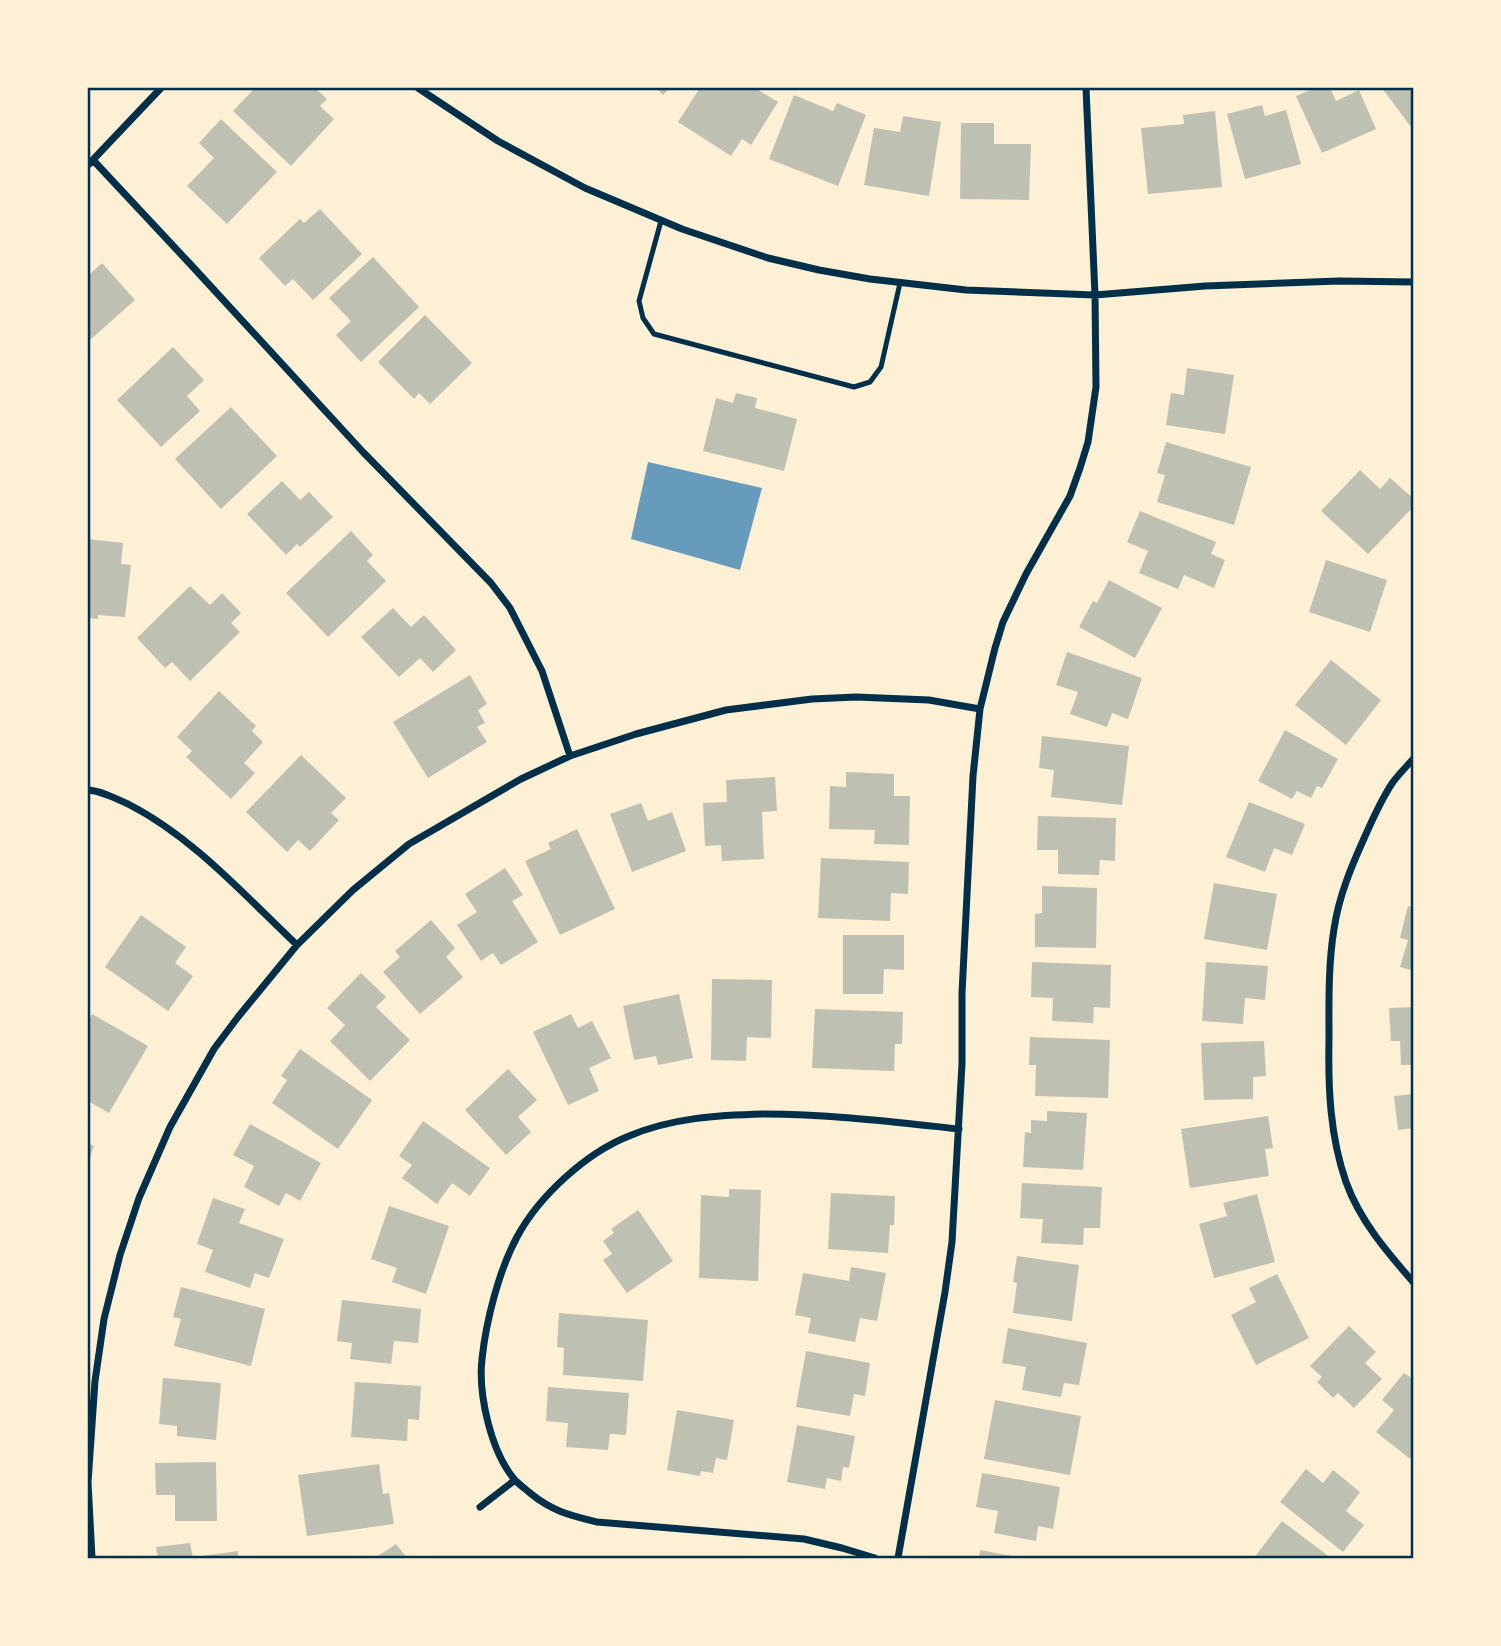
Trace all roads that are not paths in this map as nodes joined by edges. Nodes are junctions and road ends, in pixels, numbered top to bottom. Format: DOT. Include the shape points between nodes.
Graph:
graph roads {
  1 [pos="161,88"];
  2 [pos="418,88"];
  3 [pos="1086,88"];
  4 [pos="90,163"];
  5 [pos="662,220"];
  6 [pos="1413,282"];
  7 [pos="900,283"];
  8 [pos="1095,295"];
  9 [pos="980,709"];
  10 [pos="570,756"];
  11 [pos="1413,758"];
  12 [pos="88,790"];
  13 [pos="297,945"];
  14 [pos="959,1129"];
  15 [pos="1413,1283"];
  16 [pos="515,1480"];
  17 [pos="88,1482"];
  18 [pos="480,1507"];
  19 [pos="92,1559"];
  20 [pos="875,1559"];
  21 [pos="898,1559"];
  1 -- 4 [label="street"];
  2 -- 5 [label="street" via="530,159"];
  3 -- 8 [label="street"];
  4 -- 10 [label="street" via="491,583 510,608 542,671"];
  5 -- 7 [label="street" via="768,258"];
  5 -- 7 [label="lane" via="639,301 654,334 854,387 870,382 881,367"];
  6 -- 8 [label="street" via="1326,281"];
  7 -- 8 [label="street"];
  8 -- 9 [label="street" via="1096,387 1088,442 1070,496 1003,622"];
  9 -- 10 [label="street" via="929,700 812,699 726,710"];
  9 -- 14 [label="street" via="962,993"];
  10 -- 13 [label="street" via="409,844"];
  11 -- 15 [label="street" via="1378,806 1342,893 1329,976 1328,1053 1331,1112 1347,1184 1382,1246"];
  12 -- 13 [label="street" via="117,798 193,847"];
  13 -- 17 [label="street" via="214,1049 170,1128 139,1198 104,1319"];
  14 -- 16 [label="street" via="828,1116 728,1115 680,1120 629,1135 579,1165 533,1213 517,1237 488,1322 481,1361 488,1427"];
  14 -- 21 [label="street" via="945,1292"];
  16 -- 18 [label="street"];
  16 -- 20 [label="street" via="564,1514 597,1522 804,1539"];
  17 -- 19 [label="street"];
}
